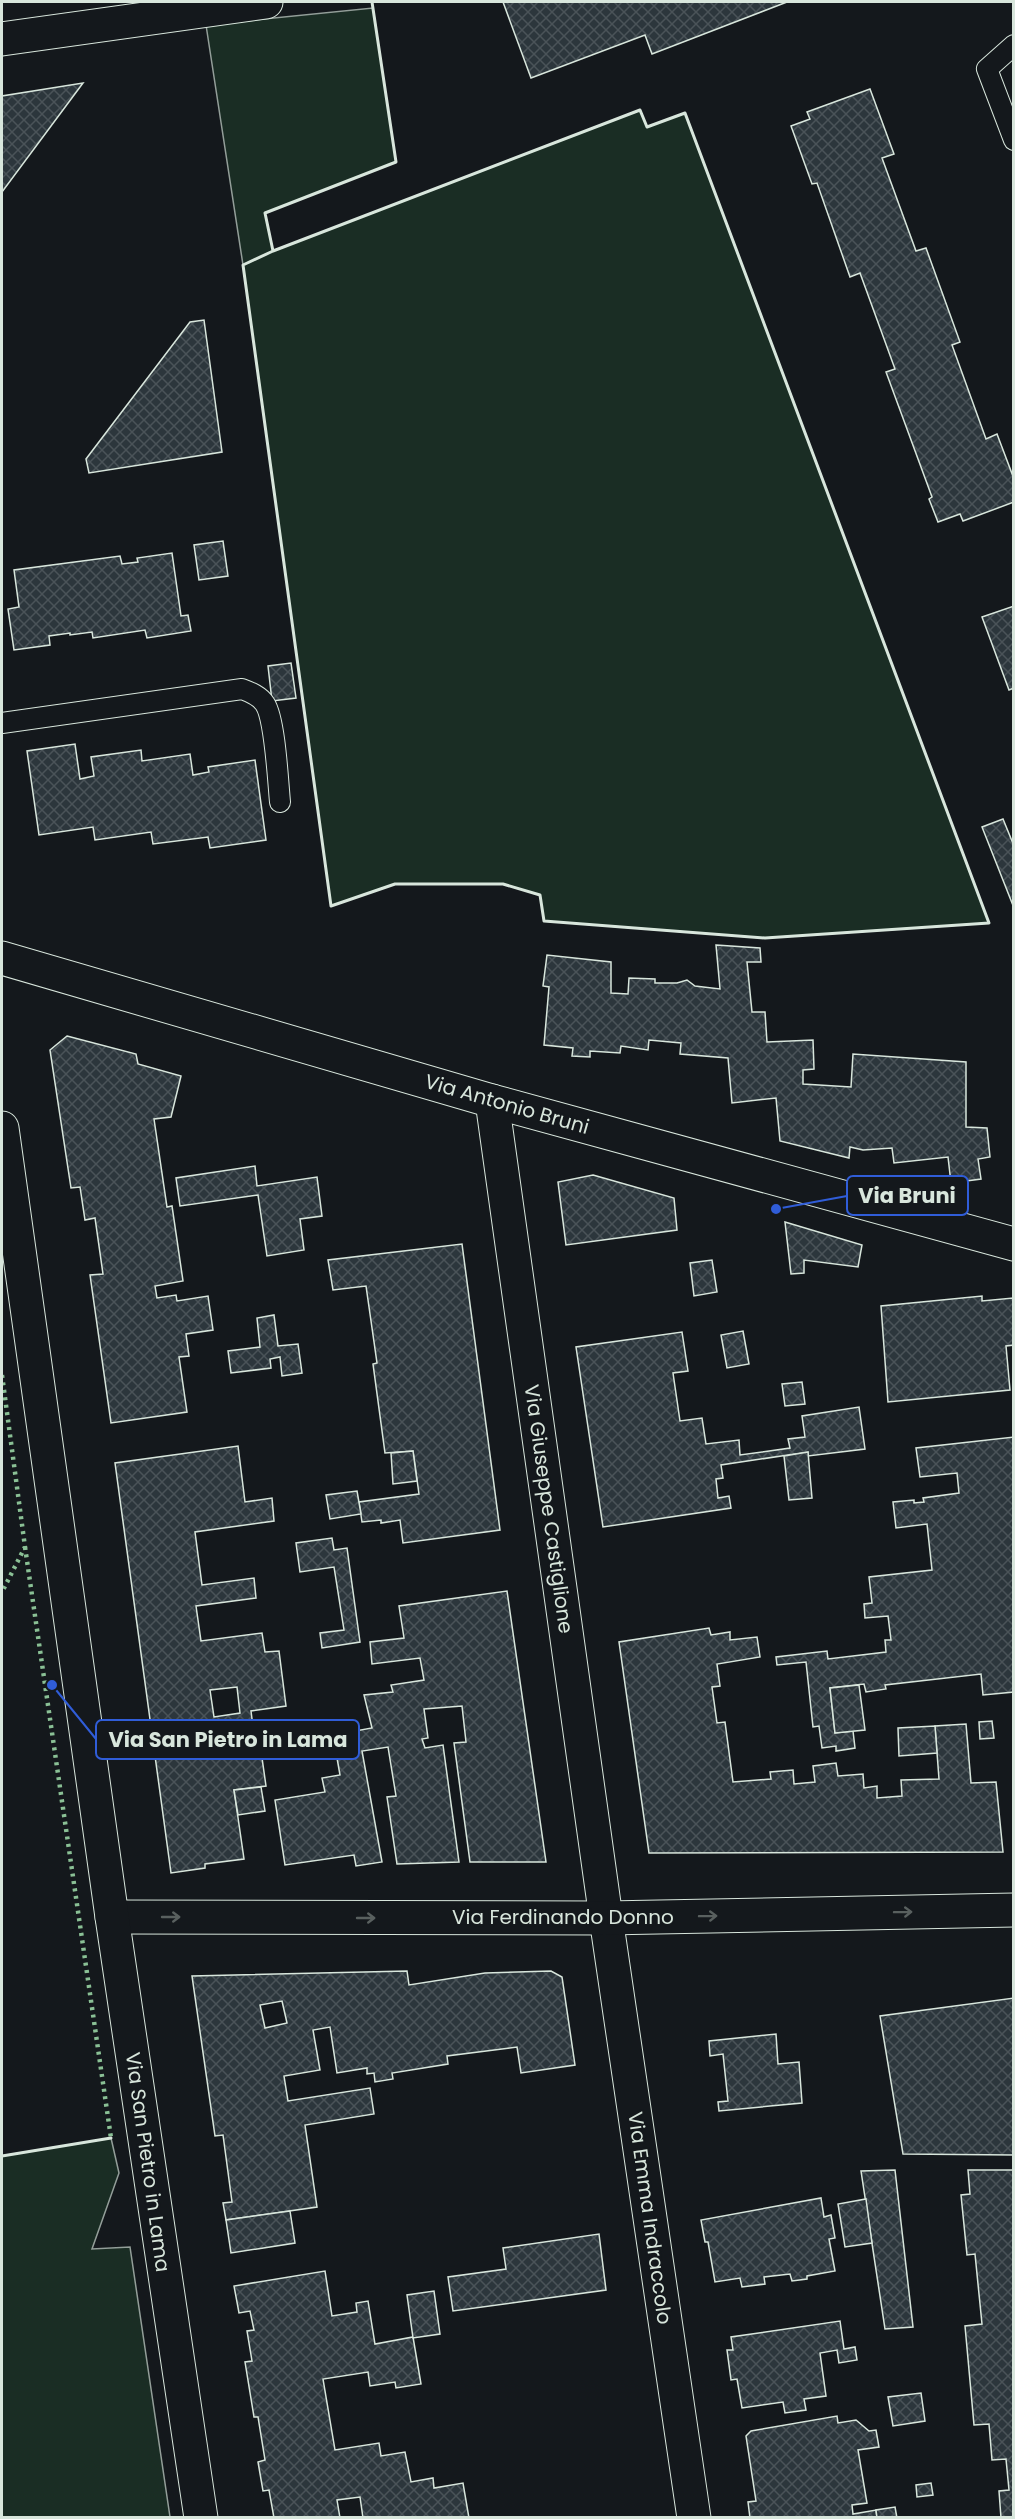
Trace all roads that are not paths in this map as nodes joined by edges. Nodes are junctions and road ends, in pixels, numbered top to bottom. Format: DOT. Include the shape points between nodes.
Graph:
graph roads {
  1 [pos="266,2"];
  2 [pos="2,39"];
  3 [pos="1014,45"];
  4 [pos="1014,140"];
  5 [pos="2,723"];
  6 [pos="280,802"];
  7 [pos="2,958"];
  8 [pos="492,1101"];
  9 [pos="2,1128"];
  10 [pos="1014,1244"];
  11 [pos="1014,1910"];
  12 [pos="112,1917"];
  13 [pos="606,1918"];
  14 [pos="201,2517"];
  15 [pos="694,2517"];
  1 -- 2 [label="street"];
  3 -- 4 [label="lane" via="987,69"];
  5 -- 6 [label="lane" via="242,689 265,704 270,718"];
  7 -- 8 [label="street, Via Antonio Bruni"];
  8 -- 10 [label="street, Via Antonio Bruni"];
  8 -- 13 [label="street, Via Giuseppe Castiglione"];
  9 -- 12 [label="street, Via San Pietro in Lama"];
  13 -- 11 [label="street, Via Ferdinando Donno, one-way"];
  12 -- 13 [label="street, Via Ferdinando Donno, one-way"];
  12 -- 14 [label="street, Via San Pietro in Lama"];
  13 -- 15 [label="street, Via Emma Indraccolo"];
}
